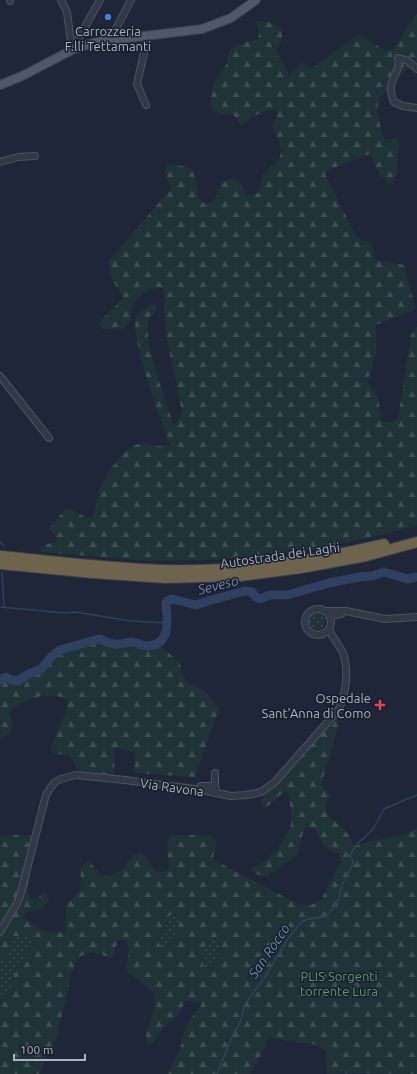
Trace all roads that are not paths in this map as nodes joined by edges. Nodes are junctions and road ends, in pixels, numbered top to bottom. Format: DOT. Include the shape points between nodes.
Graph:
graph roads {
  1 [pos="61,0"];
  2 [pos="100,0"];
  3 [pos="131,0"];
  4 [pos="256,0"];
  5 [pos="148,35"];
  6 [pos="110,40"];
  7 [pos="72,50"];
  8 [pos="417,69"];
  9 [pos="0,85"];
  10 [pos="146,105"];
  11 [pos="417,108"];
  12 [pos="35,156"];
  13 [pos="0,162"];
  14 [pos="0,376"];
  15 [pos="49,438"];
  16 [pos="417,536"];
  17 [pos="417,542"];
  18 [pos="0,556"];
  19 [pos="0,564"];
  20 [pos="324,611"];
  21 [pos="330,618"];
  22 [pos="417,619"];
  23 [pos="328,629"];
  24 [pos="322,634"];
  25 [pos="332,637"];
  26 [pos="215,773"];
  27 [pos="202,786"];
  28 [pos="214,786"];
  29 [pos="217,793"];
  30 [pos="0,932"];
  1 -- 7 [label="street" via="67,12"];
  2 -- 7 [label="street"];
  3 -- 6 [label="street"];
  4 -- 5 [label="main road" via="231,18 202,29"];
  5 -- 6 [label="main road"];
  5 -- 10 [label="street" via="137,84"];
  6 -- 7 [label="main road"];
  7 -- 9 [label="main road"];
  8 -- 11 [label="street" via="408,61 398,58 399,63 390,94 394,102"];
  12 -- 13 [label="street"];
  14 -- 15 [label="street"];
  16 -- 18 [label="highway, Autostrada dei Laghi" via="327,557 239,568 164,570"];
  17 -- 19 [label="highway, Autostrada dei Laghi" via="366,556 240,576 165,578"];
  20 -- 21 [label="street"];
  20 -- 22 [label="street" via="346,611 385,619"];
  20 -- 24 [label="street" via="308,613 305,621 309,632"];
  21 -- 22 [label="street" via="335,614 341,614 385,622"];
  21 -- 23 [label="street"];
  23 -- 24 [label="street"];
  23 -- 25 [label="street, Via Ravona"];
  24 -- 25 [label="street"];
  25 -- 29 [label="street, Via Ravona" via="343,654 346,665 339,709 271,785 261,792 232,796"];
  26 -- 28 [label="street"];
  27 -- 28 [label="street"];
  28 -- 29 [label="street"];
  29 -- 30 [label="street, Via Ravona" via="76,775 61,779 50,787 46,795 20,896"];
}
